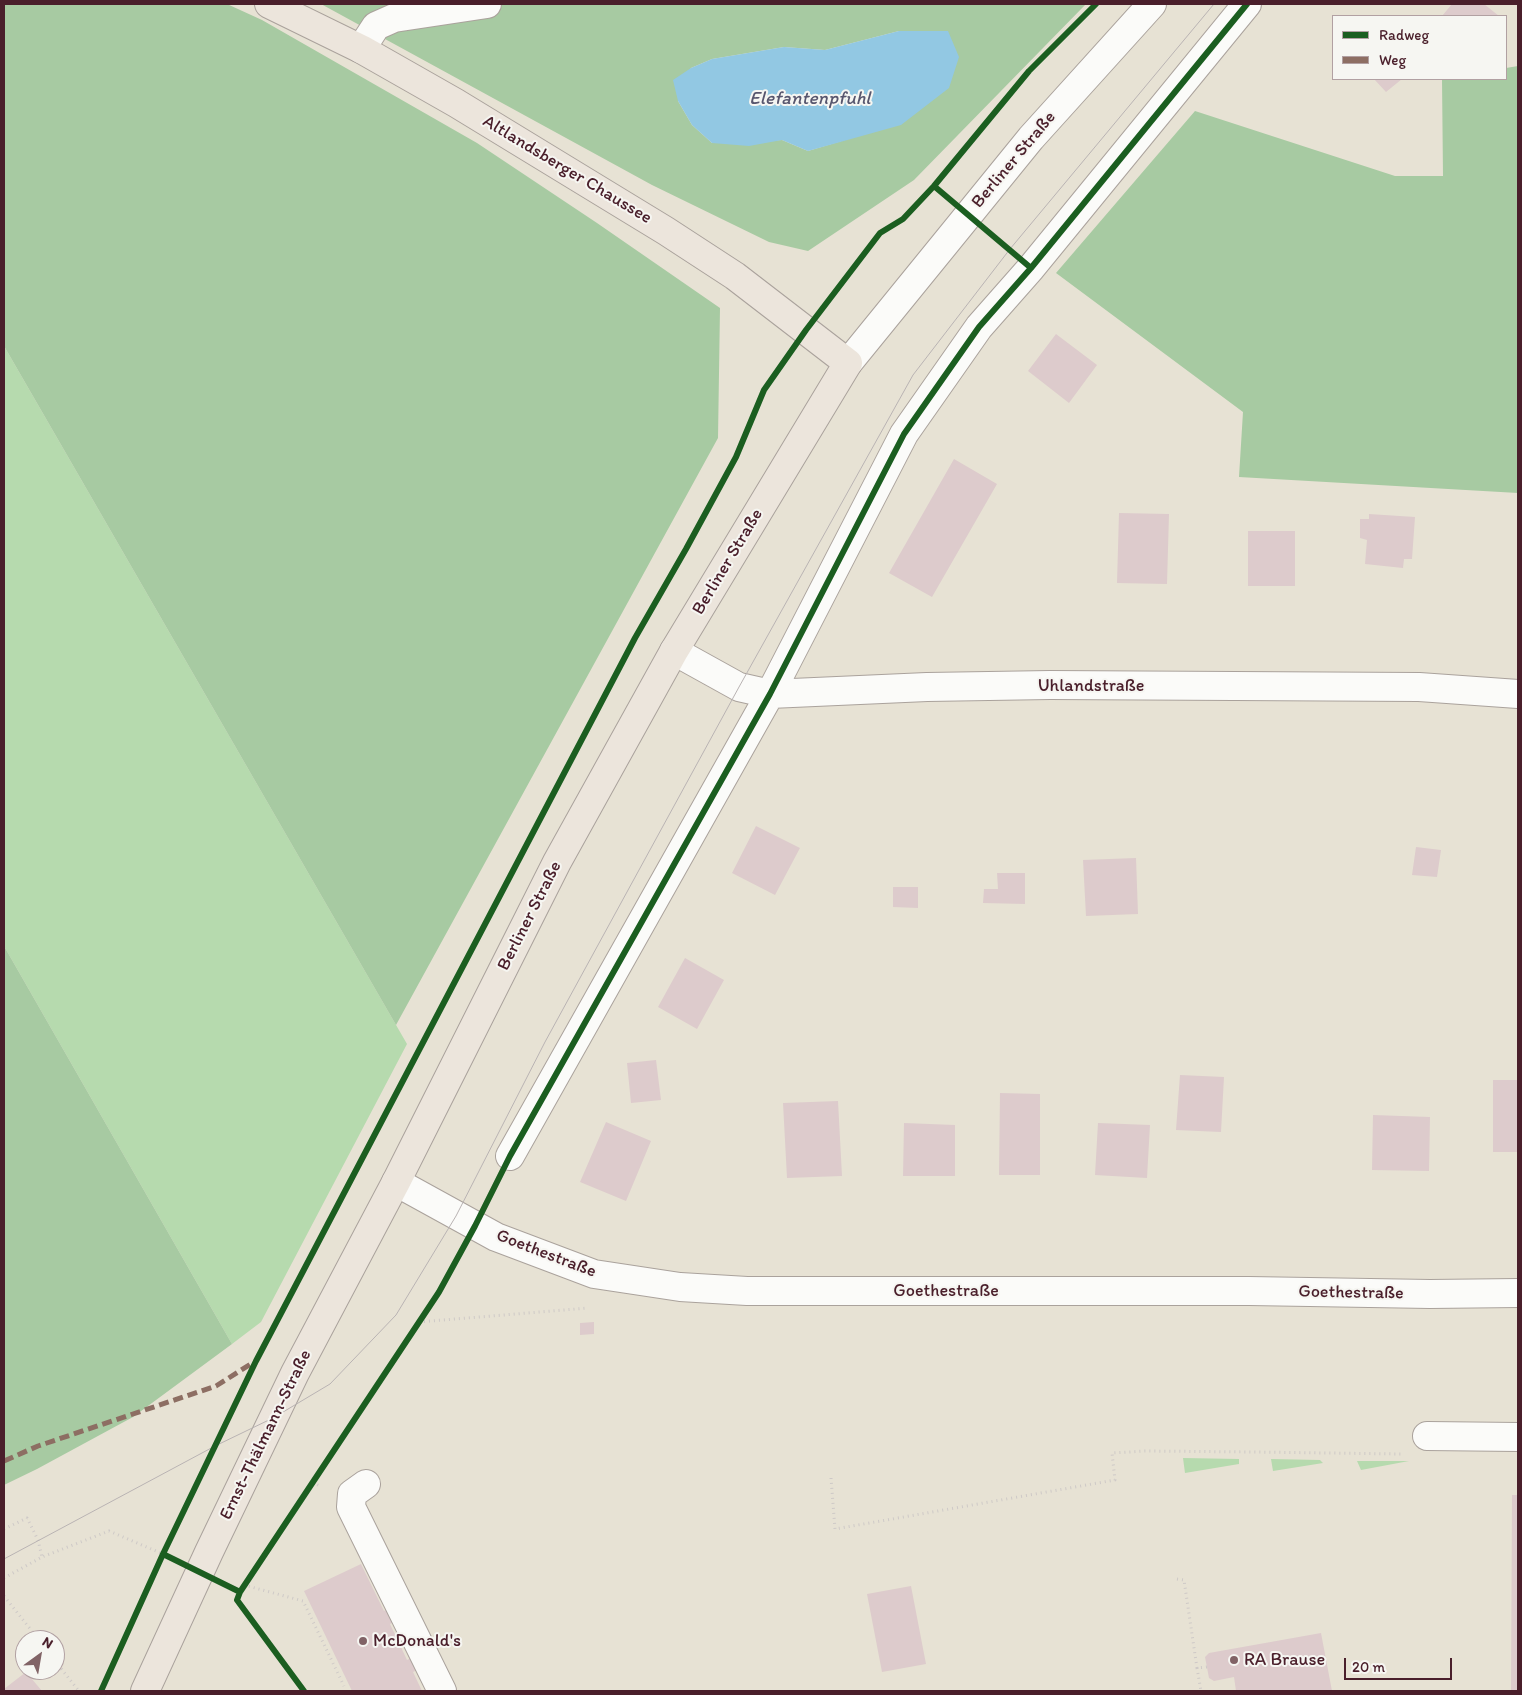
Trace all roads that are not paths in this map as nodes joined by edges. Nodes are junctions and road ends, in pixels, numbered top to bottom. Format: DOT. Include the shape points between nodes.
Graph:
graph roads {
  1 [pos="269,4"];
  2 [pos="487,4"];
  3 [pos="1152,4"];
  4 [pos="1247,4"];
  5 [pos="362,49"];
  6 [pos="848,363"];
  7 [pos="674,651"];
  8 [pos="770,694"];
  9 [pos="1518,694"];
  10 [pos="510,1156"];
  11 [pos="396,1182"];
  12 [pos="1518,1293"];
  13 [pos="1518,1437"];
  14 [pos="1418,1445"];
  15 [pos="366,1484"];
  16 [pos="145,1691"];
  17 [pos="442,1691"];
  1 -- 5 [label="main road, Altlandsberger Chaussee"];
  2 -- 5 [label="street" via="394,18 376,26"];
  3 -- 6 [label="street, Berliner Straße" via="1031,138"];
  4 -- 8 [label="street" via="979,327 904,434"];
  5 -- 6 [label="main road, Altlandsberger Chaussee" via="666,231 735,276"];
  6 -- 7 [label="main road, Berliner Straße"];
  7 -- 8 [label="street, Uhlandstraße" via="739,687"];
  7 -- 11 [label="main road, Berliner Straße" via="557,862"];
  8 -- 9 [label="street, Uhlandstraße" via="1060,685 1419,687"];
  8 -- 10 [label="street"];
  11 -- 12 [label="street, Goethestraße" via="496,1237 594,1274 680,1287 746,1291"];
  11 -- 16 [label="main road, Ernst-Thälmann-Straße" via="295,1373"];
  13 -- 14 [label="street"];
  15 -- 17 [label="street" via="352,1494 352,1507"];
}
